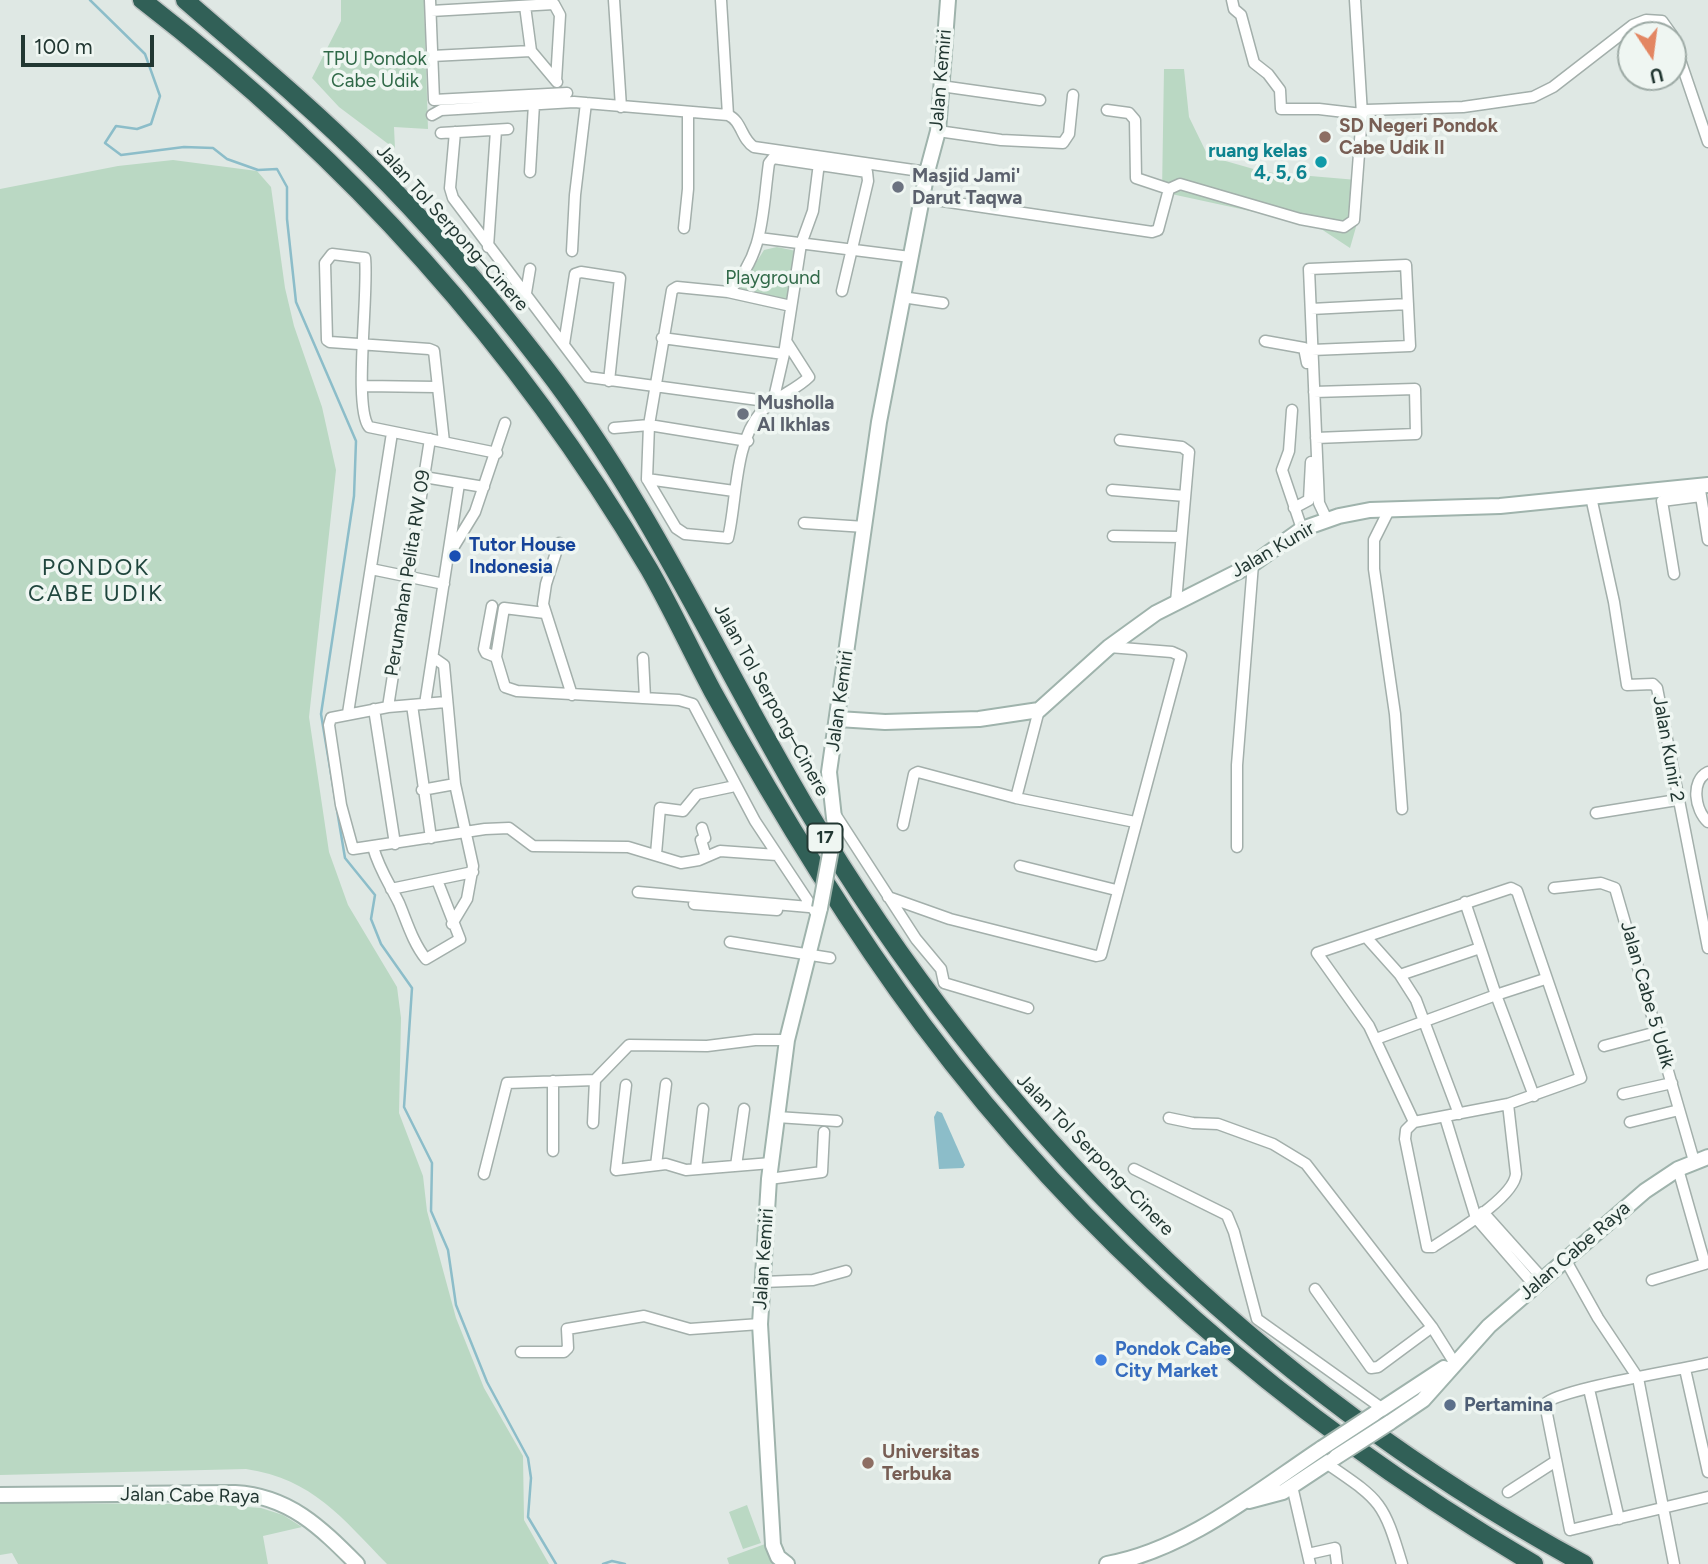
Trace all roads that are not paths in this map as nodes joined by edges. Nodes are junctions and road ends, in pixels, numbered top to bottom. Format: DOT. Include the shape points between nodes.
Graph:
graph roads {
  1 [pos="142,0"];
  2 [pos="185,0"];
  3 [pos="430,0"];
  4 [pos="614,0"];
  5 [pos="721,0"];
  6 [pos="948,0"];
  7 [pos="1232,0"];
  8 [pos="1354,0"];
  9 [pos="525,6"];
  10 [pos="431,11"];
  11 [pos="1617,37"];
  12 [pos="531,51"];
  13 [pos="432,56"];
  14 [pos="556,81"];
  15 [pos="1687,81"];
  16 [pos="942,86"];
  17 [pos="1073,95"];
  18 [pos="570,98"];
  19 [pos="1040,100"];
  20 [pos="586,103"];
  21 [pos="534,104"];
  22 [pos="621,107"];
  23 [pos="1107,110"];
  24 [pos="688,113"];
  25 [pos="1362,114"];
  26 [pos="432,115"];
  27 [pos="728,115"];
  28 [pos="508,129"];
  29 [pos="496,130"];
  30 [pos="938,131"];
  31 [pos="455,132"];
  32 [pos="441,133"];
  33 [pos="1708,142"];
  34 [pos="819,163"];
  35 [pos="530,172"];
  36 [pos="927,172"];
  37 [pos="1169,190"];
  38 [pos="922,198"];
  39 [pos="684,228"];
  40 [pos="759,238"];
  41 [pos="802,244"];
  42 [pos="488,247"];
  43 [pos="853,250"];
  44 [pos="572,251"];
  45 [pos="910,257"];
  46 [pos="530,269"];
  47 [pos="842,291"];
  48 [pos="728,292"];
  49 [pos="526,293"];
  50 [pos="902,297"];
  51 [pos="943,303"];
  52 [pos="1408,304"];
  53 [pos="791,306"];
  54 [pos="1311,309"];
  55 [pos="662,338"];
  56 [pos="786,341"];
  57 [pos="1265,341"];
  58 [pos="564,344"];
  59 [pos="363,346"];
  60 [pos="1312,351"];
  61 [pos="784,354"];
  62 [pos="609,381"];
  63 [pos="655,385"];
  64 [pos="364,386"];
  65 [pos="436,387"];
  66 [pos="1314,392"];
  67 [pos="773,401"];
  68 [pos="1292,410"];
  69 [pos="505,424"];
  70 [pos="649,425"];
  71 [pos="614,428"];
  72 [pos="392,433"];
  73 [pos="1316,438"];
  74 [pos="430,439"];
  75 [pos="1120,440"];
  76 [pos="748,441"];
  77 [pos="443,442"];
  78 [pos="497,453"];
  79 [pos="424,477"];
  80 [pos="647,479"];
  81 [pos="459,484"];
  82 [pos="484,486"];
  83 [pos="1703,489"];
  84 [pos="1112,490"];
  85 [pos="734,491"];
  86 [pos="1185,496"];
  87 [pos="1591,497"];
  88 [pos="1294,508"];
  89 [pos="1388,512"];
  90 [pos="1327,520"];
  91 [pos="804,523"];
  92 [pos="865,527"];
  93 [pos="1302,529"];
  94 [pos="1112,536"];
  95 [pos="1181,537"];
  96 [pos="1708,540"];
  97 [pos="559,543"];
  98 [pos="450,553"];
  99 [pos="1253,564"];
  100 [pos="371,569"];
  101 [pos="1674,573"];
  102 [pos="408,575"];
  103 [pos="444,584"];
  104 [pos="1176,603"];
  105 [pos="492,606"];
  106 [pos="545,612"];
  107 [pos="1109,647"];
  108 [pos="496,657"];
  109 [pos="433,658"];
  110 [pos="643,658"];
  111 [pos="572,695"];
  112 [pos="645,698"];
  113 [pos="446,702"];
  114 [pos="425,704"];
  115 [pos="412,705"];
  116 [pos="388,707"];
  117 [pos="374,709"];
  118 [pos="1038,710"];
  119 [pos="348,713"];
  120 [pos="838,719"];
  121 [pos="1708,772"];
  122 [pos="455,784"];
  123 [pos="736,786"];
  124 [pos="422,790"];
  125 [pos="1016,799"];
  126 [pos="1677,800"];
  127 [pos="1402,809"];
  128 [pos="1596,813"];
  129 [pos="835,820"];
  130 [pos="1135,822"];
  131 [pos="1708,822"];
  132 [pos="903,825"];
  133 [pos="702,828"];
  134 [pos="464,832"];
  135 [pos="431,838"];
  136 [pos="395,844"];
  137 [pos="373,847"];
  138 [pos="1237,847"];
  139 [pos="656,854"];
  140 [pos="777,855"];
  141 [pos="706,857"];
  142 [pos="1020,866"];
  143 [pos="473,872"];
  144 [pos="437,880"];
  145 [pos="1554,888"];
  146 [pos="391,889"];
  147 [pos="1116,890"];
  148 [pos="638,892"];
  149 [pos="888,897"];
  150 [pos="1465,902"];
  151 [pos="694,904"];
  152 [pos="816,911"];
  153 [pos="452,924"];
  154 [pos="1366,937"];
  155 [pos="730,942"];
  156 [pos="1708,947"];
  157 [pos="1480,948"];
  158 [pos="810,954"];
  159 [pos="830,958"];
  160 [pos="1400,975"];
  161 [pos="1545,979"];
  162 [pos="1496,995"];
  163 [pos="1028,1008"];
  164 [pos="1426,1020"];
  165 [pos="1657,1032"];
  166 [pos="787,1040"];
  167 [pos="1376,1040"];
  168 [pos="1604,1046"];
  169 [pos="595,1080"];
  170 [pos="553,1081"];
  171 [pos="1672,1083"];
  172 [pos="666,1084"];
  173 [pos="626,1085"];
  174 [pos="1623,1094"];
  175 [pos="1534,1096"];
  176 [pos="1508,1104"];
  177 [pos="703,1109"];
  178 [pos="744,1109"];
  179 [pos="1679,1110"];
  180 [pos="1459,1114"];
  181 [pos="777,1117"];
  182 [pos="1445,1117"];
  183 [pos="1169,1118"];
  184 [pos="837,1121"];
  185 [pos="1414,1122"];
  186 [pos="1630,1122"];
  187 [pos="593,1123"];
  188 [pos="824,1132"];
  189 [pos="553,1151"];
  190 [pos="1701,1159"];
  191 [pos="771,1163"];
  192 [pos="656,1165"];
  193 [pos="736,1166"];
  194 [pos="696,1169"];
  195 [pos="1134,1169"];
  196 [pos="1678,1169"];
  197 [pos="484,1174"];
  198 [pos="769,1180"];
  199 [pos="1480,1215"];
  200 [pos="1704,1240"];
  201 [pos="1565,1259"];
  202 [pos="1707,1263"];
  203 [pos="846,1271"];
  204 [pos="1652,1280"];
  205 [pos="763,1282"];
  206 [pos="1539,1283"];
  207 [pos="1315,1289"];
  208 [pos="760,1324"];
  209 [pos="1432,1327"];
  210 [pos="521,1352"];
  211 [pos="1454,1362"];
  212 [pos="1708,1363"];
  213 [pos="1685,1369"];
  214 [pos="1639,1378"];
  215 [pos="1589,1390"];
  216 [pos="1378,1411"];
  217 [pos="1331,1460"];
  218 [pos="1556,1461"];
  219 [pos="1708,1472"];
  220 [pos="1292,1486"];
  221 [pos="1508,1492"];
  222 [pos="0,1495"];
  223 [pos="1708,1497"];
  224 [pos="1238,1505"];
  225 [pos="1664,1507"];
  226 [pos="1619,1519"];
  227 [pos="1309,1559"];
  228 [pos="1149,1560"];
  229 [pos="357,1564"];
  230 [pos="787,1564"];
  231 [pos="1107,1564"];
  232 [pos="1337,1564"];
  233 [pos="1402,1564"];
  234 [pos="1534,1564"];
  235 [pos="1584,1564"];
  236 [pos="1674,1564"];
  1 -- 234 [label="highway, 17" via="352,182 442,279 521,381 589,474 650,572 786,817 872,953 985,1104 1044,1173 1101,1234 1249,1368 1397,1479"];
  2 -- 235 [label="highway, Jalan Tol Serpong–Cinere / 17" via="370,165 464,267 546,369 673,562 806,808 893,946 1013,1102 1119,1216 1266,1350 1412,1461"];
  3 -- 10 [label="street"];
  4 -- 22 [label="street"];
  5 -- 27 [label="street"];
  6 -- 16 [label="street, Jalan Kemiri"];
  7 -- 25 [label="street" via="1241,15 1254,63 1280,90 1281,109"];
  8 -- 25 [label="street"];
  9 -- 10 [label="street"];
  9 -- 12 [label="street"];
  9 -- 14 [label="street" via="554,4 559,10"];
  10 -- 13 [label="street"];
  11 -- 25 [label="street" via="1533,97 1463,107 1370,109"];
  12 -- 13 [label="street"];
  12 -- 14 [label="street"];
  13 -- 18 [label="street" via="433,95 438,101"];
  14 -- 18 [label="street"];
  15 -- 33 [label="street"];
  16 -- 19 [label="street"];
  16 -- 30 [label="street, Jalan Kemiri"];
  17 -- 30 [label="street" via="1069,134 1063,143"];
  18 -- 20 [label="street"];
  18 -- 21 [label="street"];
  20 -- 22 [label="street"];
  20 -- 44 [label="street"];
  21 -- 26 [label="street" via="441,110"];
  21 -- 35 [label="street"];
  22 -- 24 [label="street"];
  23 -- 37 [label="street" via="1129,113 1135,120 1136,178"];
  24 -- 27 [label="street"];
  24 -- 39 [label="street"];
  25 -- 37 [label="street" via="1354,220 1344,228 1180,184"];
  27 -- 36 [label="street" via="754,147"];
  28 -- 29 [label="street"];
  29 -- 31 [label="street"];
  29 -- 42 [label="street"];
  30 -- 36 [label="street, Jalan Kemiri"];
  31 -- 32 [label="street"];
  31 -- 42 [label="street" via="450,188"];
  34 -- 40 [label="street" via="770,160"];
  34 -- 41 [label="street" via="813,211"];
  34 -- 43 [label="street" via="867,172"];
  36 -- 38 [label="street, Jalan Kemiri"];
  37 -- 38 [label="street" via="1158,230 1152,232"];
  38 -- 45 [label="street, Jalan Kemiri"];
  40 -- 41 [label="street"];
  40 -- 48 [label="street" via="749,267"];
  41 -- 43 [label="street"];
  41 -- 53 [label="street"];
  42 -- 49 [label="street"];
  43 -- 45 [label="street"];
  43 -- 47 [label="street"];
  45 -- 50 [label="street, Jalan Kemiri"];
  46 -- 49 [label="street"];
  48 -- 53 [label="street"];
  48 -- 55 [label="street" via="672,290"];
  49 -- 58 [label="street"];
  50 -- 51 [label="street"];
  50 -- 92 [label="street, Jalan Kemiri"];
  52 -- 54 [label="street"];
  52 -- 54 [label="street" via="1406,265 1309,269"];
  52 -- 60 [label="street" via="1410,346"];
  53 -- 56 [label="street"];
  54 -- 60 [label="street"];
  55 -- 61 [label="street"];
  55 -- 63 [label="street"];
  56 -- 61 [label="street"];
  56 -- 67 [label="street" via="809,377"];
  57 -- 88 [label="street" via="1295,344 1307,351 1311,495"];
  58 -- 62 [label="street" via="587,377"];
  58 -- 62 [label="street" via="575,274 620,278"];
  59 -- 59 [label="street" via="330,342 326,336 325,263 332,254 365,258"];
  59 -- 64 [label="street"];
  59 -- 65 [label="street" via="434,351"];
  60 -- 66 [label="street"];
  61 -- 67 [label="street"];
  62 -- 63 [label="street"];
  63 -- 67 [label="street"];
  63 -- 70 [label="street"];
  64 -- 65 [label="street"];
  64 -- 72 [label="street" via="364,421 369,427"];
  65 -- 77 [label="street"];
  66 -- 73 [label="street"];
  66 -- 73 [label="street" via="1415,389 1416,434"];
  67 -- 76 [label="street" via="756,419"];
  68 -- 88 [label="street" via="1289,451 1282,470"];
  69 -- 78 [label="street"];
  70 -- 71 [label="street"];
  70 -- 76 [label="street"];
  70 -- 80 [label="street"];
  72 -- 74 [label="street"];
  72 -- 100 [label="street"];
  73 -- 90 [label="street" via="1319,503"];
  74 -- 77 [label="street"];
  74 -- 79 [label="street, Perumahan Pelita RW 09"];
  75 -- 86 [label="street" via="1187,449"];
  76 -- 85 [label="street"];
  77 -- 78 [label="street"];
  78 -- 82 [label="street"];
  79 -- 81 [label="street"];
  79 -- 102 [label="street, Perumahan Pelita RW 09"];
  80 -- 85 [label="street"];
  80 -- 85 [label="street" via="676,527 685,534 712,539 728,538"];
  81 -- 82 [label="street"];
  81 -- 98 [label="street"];
  82 -- 98 [label="street" via="475,512"];
  83 -- 87 [label="street, Jalan Kunir"];
  83 -- 96 [label="street"];
  83 -- 101 [label="street" via="1662,502"];
  84 -- 86 [label="street"];
  86 -- 95 [label="street"];
  87 -- 89 [label="street, Jalan Kunir"];
  87 -- 126 [label="street, Jalan Kunir 2" via="1626,682 1657,688"];
  88 -- 93 [label="street"];
  89 -- 90 [label="street, Jalan Kunir" via="1370,510"];
  89 -- 127 [label="street" via="1374,540 1374,569 1395,714"];
  90 -- 93 [label="street, Jalan Kunir"];
  91 -- 92 [label="street"];
  92 -- 120 [label="street, Jalan Kemiri"];
  93 -- 99 [label="street, Jalan Kunir"];
  94 -- 95 [label="street"];
  95 -- 104 [label="street"];
  97 -- 106 [label="street" via="543,595"];
  98 -- 103 [label="street"];
  99 -- 104 [label="street, Jalan Kunir"];
  99 -- 138 [label="street" via="1236,785"];
  100 -- 102 [label="street"];
  100 -- 119 [label="street"];
  102 -- 103 [label="street"];
  102 -- 116 [label="street, Perumahan Pelita RW 09"];
  103 -- 109 [label="street"];
  104 -- 107 [label="street, Jalan Kunir"];
  105 -- 108 [label="street" via="484,649"];
  106 -- 108 [label="street" via="504,608"];
  106 -- 111 [label="street"];
  107 -- 118 [label="street, Jalan Kunir"];
  107 -- 130 [label="street" via="1181,656"];
  108 -- 111 [label="street" via="505,687"];
  109 -- 113 [label="street" via="444,665"];
  109 -- 114 [label="street"];
  110 -- 112 [label="street"];
  111 -- 112 [label="street"];
  112 -- 123 [label="street" via="693,704"];
  113 -- 114 [label="street"];
  113 -- 122 [label="street"];
  114 -- 115 [label="street"];
  115 -- 116 [label="street"];
  115 -- 124 [label="street"];
  116 -- 117 [label="street"];
  117 -- 119 [label="street"];
  117 -- 136 [label="street"];
  118 -- 120 [label="street" via="979,719"];
  118 -- 125 [label="street"];
  119 -- 137 [label="street" via="331,718 329,725 341,805 350,847"];
  120 -- 129 [label="street, Jalan Kemiri" via="828,779"];
  121 -- 131 [label="street" via="1699,776 1696,785 1703,818"];
  122 -- 124 [label="street"];
  122 -- 134 [label="street"];
  123 -- 139 [label="street" via="698,794 685,810 660,808"];
  123 -- 140 [label="street"];
  124 -- 135 [label="street"];
  125 -- 130 [label="street"];
  125 -- 132 [label="street" via="916,773"];
  126 -- 128 [label="street"];
  126 -- 156 [label="street, Jalan Kunir 2"];
  129 -- 149 [label="street"];
  129 -- 152 [label="street, Jalan Kemiri, bridge"];
  130 -- 147 [label="street"];
  133 -- 141 [label="street"];
  134 -- 135 [label="street"];
  134 -- 139 [label="street" via="509,828 533,846 621,846"];
  134 -- 143 [label="street"];
  135 -- 136 [label="street"];
  136 -- 137 [label="street"];
  137 -- 146 [label="street"];
  139 -- 141 [label="street" via="681,863"];
  140 -- 141 [label="street" via="720,851"];
  140 -- 152 [label="street"];
  142 -- 147 [label="street"];
  143 -- 144 [label="street"];
  143 -- 153 [label="street" via="464,907"];
  144 -- 146 [label="street"];
  144 -- 153 [label="street"];
  145 -- 165 [label="street, Jalan Cabe 5 Udik" via="1601,883 1615,888"];
  146 -- 153 [label="street" via="417,949 426,959 460,939"];
  147 -- 149 [label="street" via="1102,953 1096,956 950,919"];
  148 -- 152 [label="street"];
  149 -- 163 [label="street" via="941,969 944,983"];
  150 -- 154 [label="street"];
  150 -- 157 [label="street"];
  150 -- 161 [label="street" via="1515,888"];
  151 -- 152 [label="street"];
  152 -- 158 [label="street, Jalan Kemiri"];
  154 -- 160 [label="street"];
  154 -- 167 [label="street" via="1317,955"];
  155 -- 158 [label="street"];
  157 -- 160 [label="street"];
  157 -- 162 [label="street"];
  158 -- 159 [label="street"];
  158 -- 166 [label="street, Jalan Kemiri"];
  160 -- 164 [label="street"];
  161 -- 162 [label="street"];
  161 -- 175 [label="street" via="1581,1078"];
  162 -- 164 [label="street"];
  162 -- 175 [label="street"];
  164 -- 167 [label="street"];
  164 -- 180 [label="street"];
  165 -- 168 [label="street"];
  165 -- 171 [label="street, Jalan Cabe 5 Udik"];
  166 -- 169 [label="street" via="629,1045"];
  166 -- 181 [label="street, Jalan Kemiri"];
  167 -- 185 [label="street"];
  169 -- 170 [label="street"];
  169 -- 187 [label="street"];
  170 -- 189 [label="street"];
  170 -- 197 [label="street" via="506,1084"];
  171 -- 174 [label="street"];
  171 -- 179 [label="street, Jalan Cabe 5 Udik"];
  172 -- 192 [label="street"];
  173 -- 192 [label="street" via="616,1170"];
  175 -- 176 [label="street"];
  176 -- 180 [label="street"];
  176 -- 199 [label="street" via="1516,1179"];
  177 -- 194 [label="street"];
  178 -- 193 [label="street"];
  179 -- 186 [label="street"];
  179 -- 190 [label="street, Jalan Cabe 5 Udik"];
  180 -- 182 [label="street"];
  181 -- 184 [label="street"];
  181 -- 191 [label="street, Jalan Kemiri"];
  182 -- 185 [label="street"];
  182 -- 199 [label="street"];
  183 -- 209 [label="street" via="1219,1124 1273,1144 1306,1164"];
  185 -- 199 [label="street" via="1405,1139 1427,1247"];
  188 -- 198 [label="street" via="822,1172"];
  190 -- 196 [label="street, Jalan Cabe Raya"];
  191 -- 193 [label="street"];
  191 -- 198 [label="street, Jalan Kemiri"];
  192 -- 194 [label="street"];
  193 -- 194 [label="street"];
  195 -- 216 [label="street" via="1227,1215 1257,1319"];
  196 -- 200 [label="street"];
  196 -- 201 [label="street, Jalan Cabe Raya" via="1644,1191"];
  198 -- 205 [label="street, Jalan Kemiri"];
  199 -- 206 [label="street"];
  200 -- 202 [label="street"];
  201 -- 206 [label="street, Jalan Cabe Raya"];
  201 -- 214 [label="street"];
  202 -- 204 [label="street"];
  203 -- 205 [label="street" via="813,1280"];
  205 -- 208 [label="street, Jalan Kemiri"];
  206 -- 211 [label="street, Jalan Cabe Raya"];
  207 -- 209 [label="street" via="1371,1368"];
  208 -- 210 [label="street" via="691,1329 637,1317 567,1329 564,1352"];
  208 -- 230 [label="street, Jalan Kemiri" via="773,1545"];
  209 -- 211 [label="street"];
  211 -- 216 [label="street, Jalan Cabe Raya"];
  211 -- 217 [label="street, Jalan Cabe Raya, bridge" via="1423,1400"];
  212 -- 213 [label="street"];
  213 -- 214 [label="street"];
  213 -- 219 [label="street"];
  214 -- 215 [label="street"];
  214 -- 225 [label="street"];
  215 -- 218 [label="street" via="1545,1404"];
  215 -- 226 [label="street"];
  216 -- 224 [label="street, Jalan Cabe Raya, bridge"];
  217 -- 220 [label="street, Jalan Cabe Raya"];
  217 -- 233 [label="street" via="1382,1506"];
  218 -- 221 [label="street"];
  218 -- 226 [label="street" via="1570,1530"];
  220 -- 224 [label="street, Jalan Cabe Raya"];
  220 -- 227 [label="street"];
  222 -- 229 [label="street, Jalan Cabe Raya" via="252,1494 285,1503 305,1515"];
  223 -- 225 [label="street"];
  224 -- 228 [label="street, Jalan Cabe Raya"];
  225 -- 226 [label="street"];
  225 -- 236 [label="street"];
  227 -- 232 [label="street" via="1335,1548"];
  228 -- 231 [label="street, Jalan Cabe Raya"];
}
